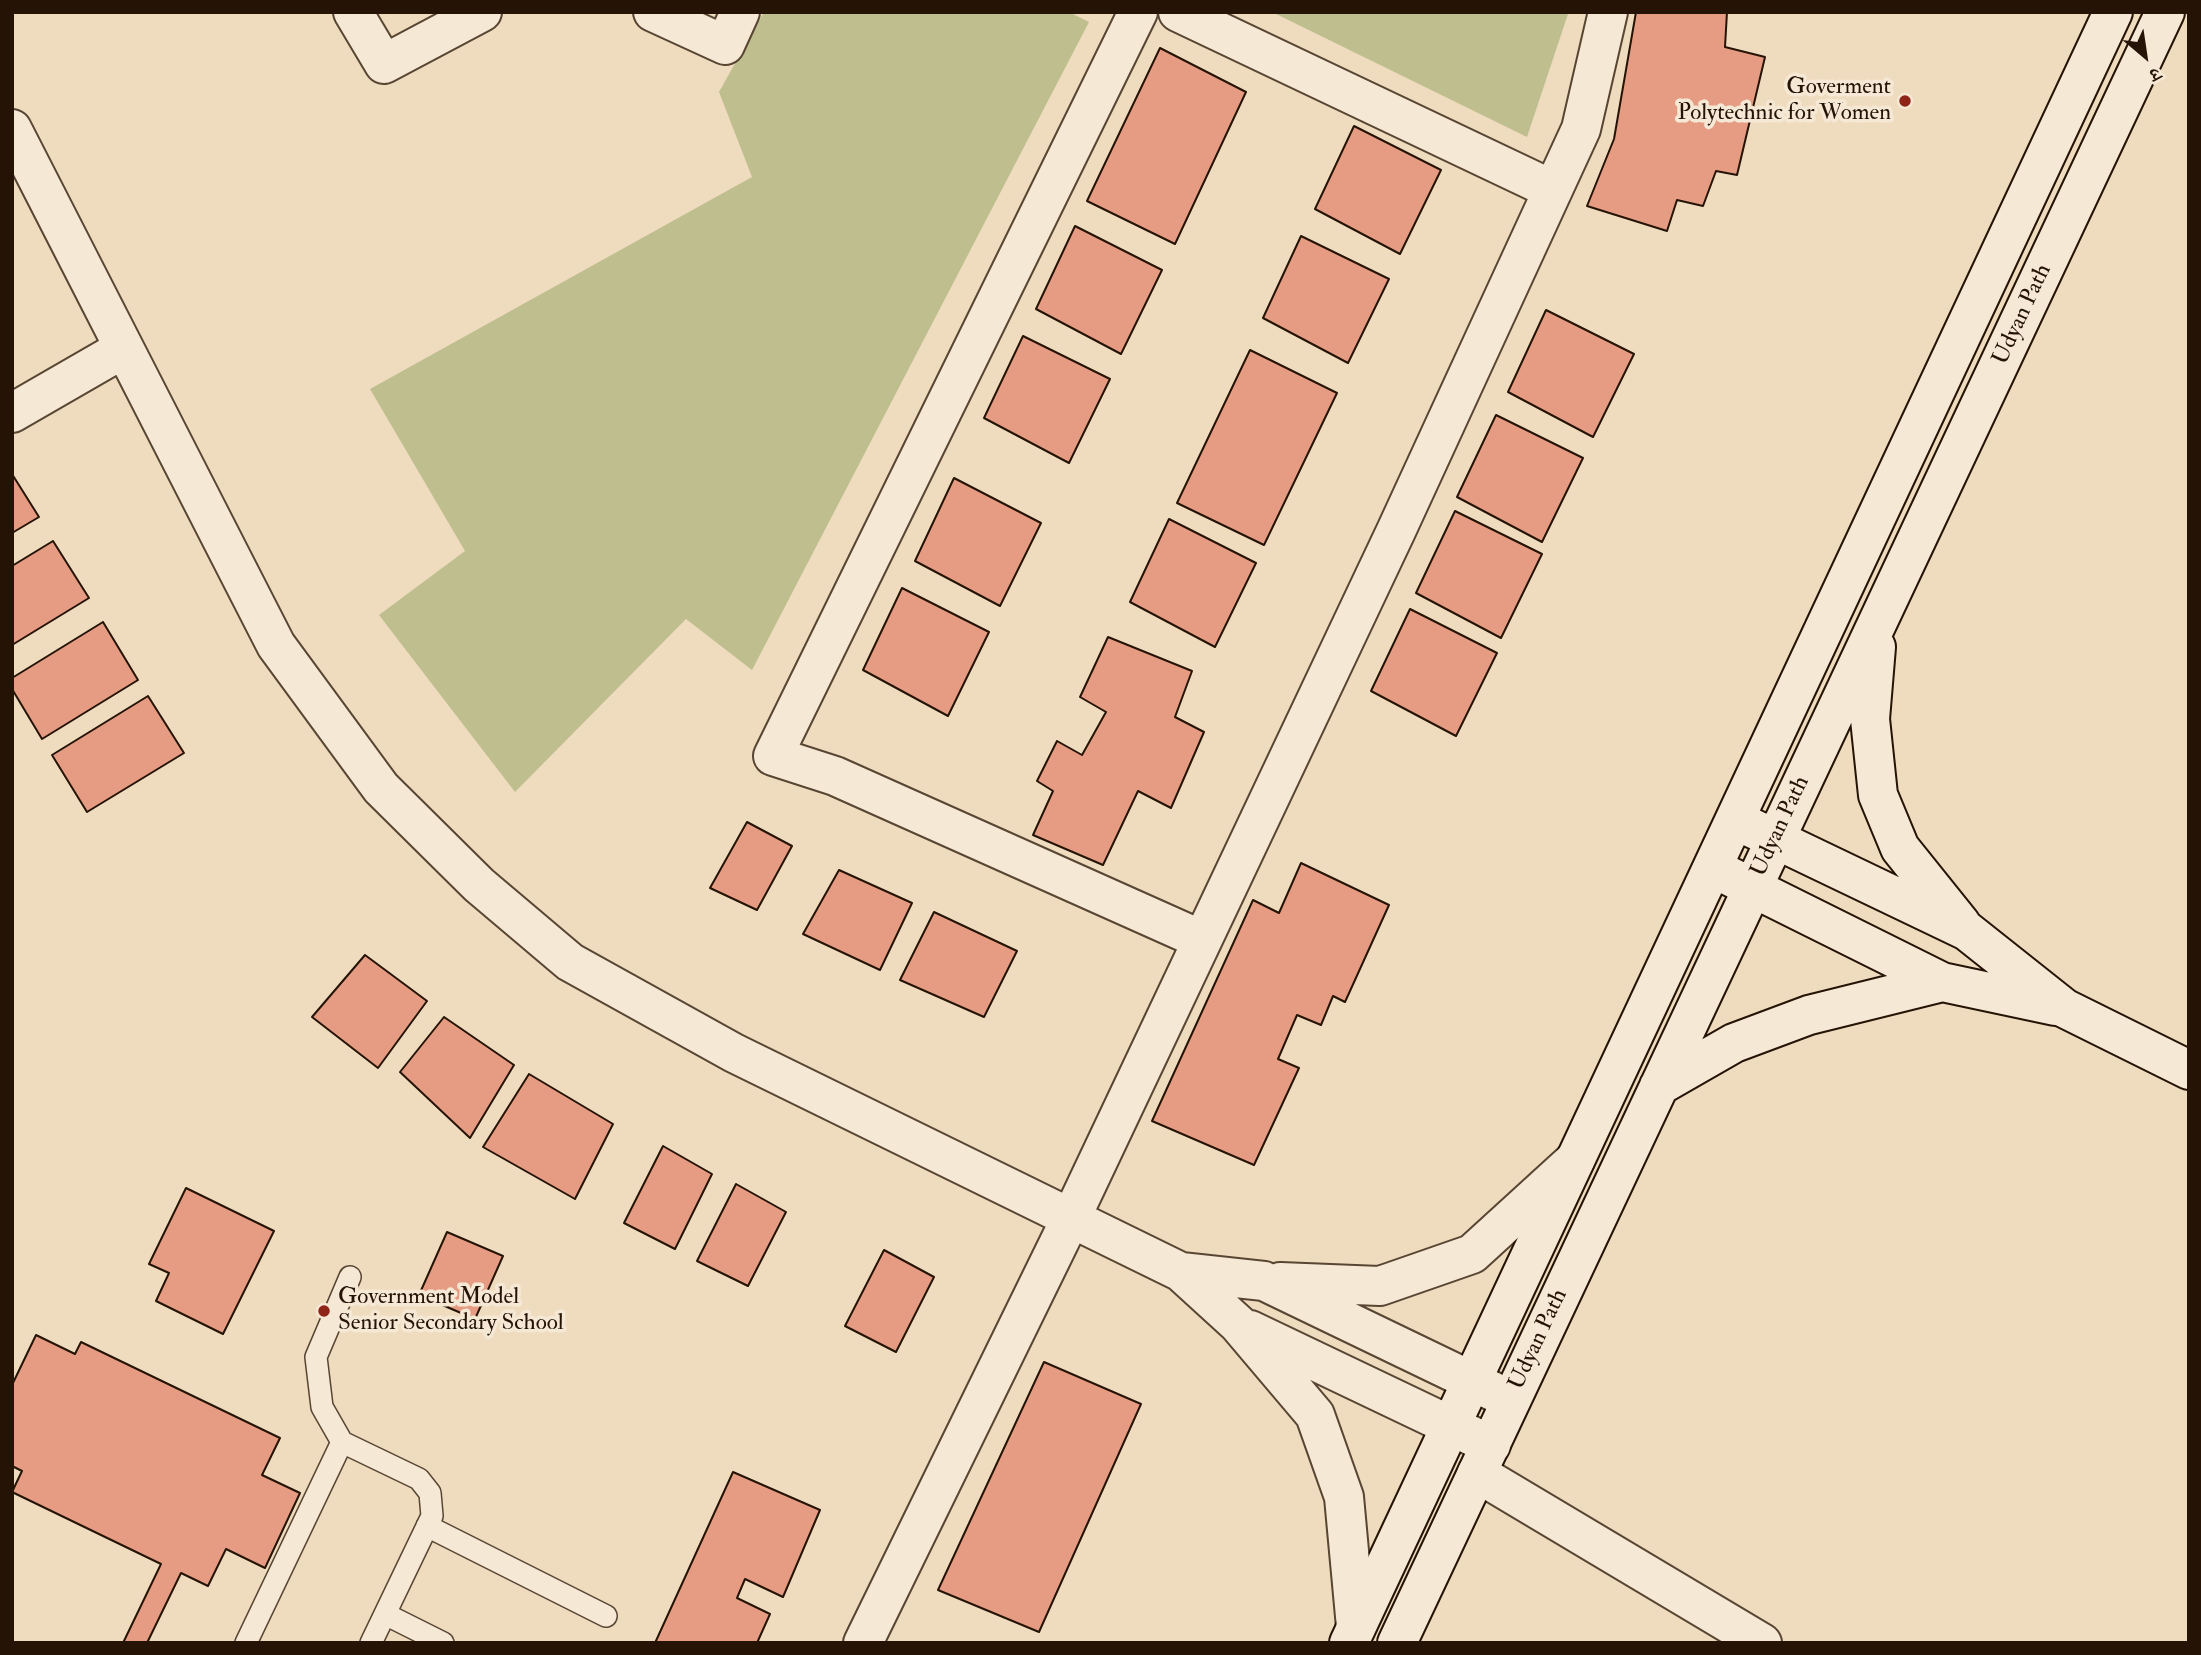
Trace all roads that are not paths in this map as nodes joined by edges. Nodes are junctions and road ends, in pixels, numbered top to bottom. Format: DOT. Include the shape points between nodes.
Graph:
graph roads {
  1 [pos="353,12"];
  2 [pos="482,12"];
  3 [pos="653,12"];
  4 [pos="740,12"];
  5 [pos="1138,12"];
  6 [pos="1178,12"];
  7 [pos="1608,12"];
  8 [pos="2113,12"];
  9 [pos="2165,12"];
  10 [pos="12,129"];
  11 [pos="1553,190"];
  12 [pos="123,349"];
  13 [pos="12,413"];
  14 [pos="1877,624"];
  15 [pos="1734,819"];
  16 [pos="1776,839"];
  17 [pos="1712,867"];
  18 [pos="1753,888"];
  19 [pos="1967,931"];
  20 [pos="1202,940"];
  21 [pos="1942,982"];
  22 [pos="2064,1008"];
  23 [pos="2189,1070"];
  24 [pos="1659,1086"];
  25 [pos="1575,1160"];
  26 [pos="1070,1218"];
  27 [pos="1181,1272"];
  28 [pos="351,1277"];
  29 [pos="1264,1281"];
  30 [pos="1238,1324"];
  31 [pos="1471,1382"];
  32 [pos="1511,1400"];
  33 [pos="1451,1426"];
  34 [pos="342,1442"];
  35 [pos="1484,1459"];
  36 [pos="427,1526"];
  37 [pos="385,1614"];
  38 [pos="606,1616"];
  39 [pos="1353,1635"];
  40 [pos="246,1643"];
  41 [pos="371,1643"];
  42 [pos="443,1643"];
  43 [pos="863,1643"];
  44 [pos="1397,1643"];
  45 [pos="1762,1643"];
  1 -- 2 [label="street" via="384,64"];
  3 -- 4 [label="street" via="725,45"];
  5 -- 20 [label="street" via="773,756 835,776"];
  6 -- 11 [label="street"];
  7 -- 11 [label="street" via="1581,129"];
  8 -- 15 [label="street, Udyan Path"];
  9 -- 14 [label="street, Udyan Path"];
  10 -- 12 [label="street"];
  11 -- 20 [label="street"];
  12 -- 13 [label="street"];
  12 -- 26 [label="street" via="276,645 381,788 479,885 570,962 734,1053"];
  14 -- 16 [label="street, Udyan Path"];
  14 -- 19 [label="street" via="1870,719 1878,795 1900,848"];
  15 -- 16 [label="street"];
  15 -- 17 [label="street, Udyan Path"];
  16 -- 18 [label="street, Udyan Path"];
  16 -- 19 [label="street"];
  17 -- 18 [label="street"];
  17 -- 25 [label="street, Udyan Path"];
  18 -- 21 [label="street"];
  18 -- 24 [label="street, Udyan Path"];
  19 -- 22 [label="street"];
  20 -- 26 [label="street"];
  21 -- 22 [label="street"];
  21 -- 24 [label="street" via="1809,1015 1734,1043"];
  22 -- 23 [label="street"];
  24 -- 32 [label="street, Udyan Path"];
  25 -- 29 [label="street" via="1472,1254 1380,1286"];
  25 -- 31 [label="street, Udyan Path"];
  26 -- 27 [label="street"];
  26 -- 43 [label="street"];
  27 -- 29 [label="street"];
  27 -- 30 [label="street"];
  28 -- 34 [label="lane" via="316,1357 322,1407"];
  29 -- 31 [label="street"];
  30 -- 33 [label="street"];
  30 -- 39 [label="street" via="1315,1415 1344,1497"];
  31 -- 32 [label="street"];
  31 -- 33 [label="street, Udyan Path"];
  32 -- 35 [label="street, Udyan Path"];
  33 -- 35 [label="street"];
  33 -- 39 [label="street, Udyan Path"];
  34 -- 36 [label="lane" via="419,1479 430,1493 432,1516"];
  34 -- 40 [label="lane"];
  35 -- 44 [label="street, Udyan Path"];
  35 -- 45 [label="street"];
  36 -- 37 [label="lane"];
  36 -- 38 [label="lane"];
  37 -- 41 [label="lane"];
  37 -- 42 [label="lane"];
}
